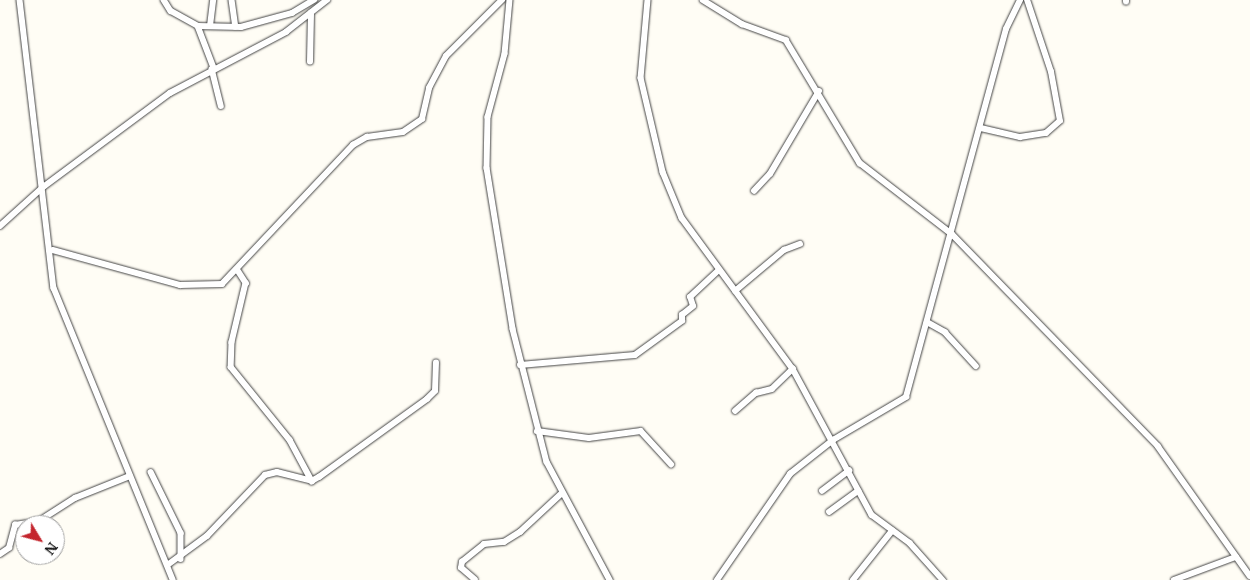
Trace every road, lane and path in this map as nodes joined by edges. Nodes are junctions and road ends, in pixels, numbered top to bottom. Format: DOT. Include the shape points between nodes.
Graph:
graph roads {
  1 [pos="20,0"];
  2 [pos="164,0"];
  3 [pos="213,0"];
  4 [pos="232,0"];
  5 [pos="314,0"];
  6 [pos="327,0"];
  7 [pos="502,0"];
  8 [pos="510,0"];
  9 [pos="648,0"];
  10 [pos="703,0"];
  11 [pos="1020,0"];
  12 [pos="1027,0"];
  13 [pos="311,14"];
  14 [pos="198,26"];
  15 [pos="210,26"];
  16 [pos="236,27"];
  17 [pos="310,62"];
  18 [pos="213,68"];
  19 [pos="819,92"];
  20 [pos="221,106"];
  21 [pos="981,128"];
  22 [pos="42,188"];
  23 [pos="754,191"];
  24 [pos="0,226"];
  25 [pos="952,234"];
  26 [pos="800,244"];
  27 [pos="52,250"];
  28 [pos="236,269"];
  29 [pos="718,271"];
  30 [pos="735,291"];
  31 [pos="928,322"];
  32 [pos="436,363"];
  33 [pos="520,365"];
  34 [pos="976,366"];
  35 [pos="793,369"];
  36 [pos="735,411"];
  37 [pos="537,431"];
  38 [pos="833,440"];
  39 [pos="671,464"];
  40 [pos="849,471"];
  41 [pos="151,472"];
  42 [pos="130,476"];
  43 [pos="312,481"];
  44 [pos="822,491"];
  45 [pos="858,491"];
  46 [pos="561,494"];
  47 [pos="829,512"];
  48 [pos="892,531"];
  49 [pos="0,554"];
  50 [pos="1236,557"];
  51 [pos="181,559"];
  52 [pos="169,564"];
  53 [pos="1250,576"];
  54 [pos="718,579"];
  55 [pos="173,580"];
  56 [pos="475,580"];
  57 [pos="610,580"];
  58 [pos="853,580"];
  59 [pos="943,580"];
  60 [pos="1174,580"];
  1 -- 22 [label="street"];
  2 -- 14 [label="street" via="172,11"];
  3 -- 15 [label="street"];
  4 -- 16 [label="street"];
  5 -- 16 [label="street" via="292,13"];
  6 -- 13 [label="street"];
  7 -- 28 [label="street" via="446,56 429,88 422,119 403,132 367,137 354,145"];
  8 -- 33 [label="street" via="505,54 488,117 487,168"];
  9 -- 29 [label="street" via="641,78 654,135 682,218"];
  10 -- 19 [label="street" via="742,24 786,40"];
  11 -- 21 [label="street" via="1006,29"];
  12 -- 21 [label="street" via="1051,72 1060,121 1046,133 1020,137"];
  13 -- 17 [label="street"];
  13 -- 18 [label="street" via="286,32"];
  14 -- 15 [label="street"];
  14 -- 18 [label="street"];
  15 -- 16 [label="street"];
  18 -- 20 [label="street"];
  18 -- 22 [label="street" via="170,93"];
  19 -- 23 [label="street" via="770,174"];
  19 -- 25 [label="street" via="860,163"];
  21 -- 25 [label="street"];
  22 -- 24 [label="street"];
  22 -- 27 [label="street"];
  25 -- 31 [label="street"];
  25 -- 50 [label="street" via="1158,446"];
  26 -- 30 [label="street" via="784,250"];
  27 -- 28 [label="street" via="187,286 218,286"];
  27 -- 42 [label="street" via="60,306"];
  28 -- 43 [label="street" via="246,283 232,342 232,367 290,440"];
  29 -- 30 [label="street"];
  29 -- 33 [label="street" via="690,297 693,306 682,315 682,321 635,355"];
  30 -- 35 [label="street"];
  31 -- 34 [label="street" via="945,332"];
  31 -- 38 [label="street" via="906,397"];
  32 -- 43 [label="street" via="432,395"];
  33 -- 37 [label="street"];
  35 -- 36 [label="street" via="772,389 756,393"];
  35 -- 38 [label="street"];
  37 -- 39 [label="street" via="589,438 641,431"];
  37 -- 46 [label="street"];
  38 -- 40 [label="street"];
  38 -- 54 [label="street" via="780,486"];
  40 -- 44 [label="street"];
  40 -- 45 [label="street"];
  41 -- 51 [label="street" via="181,533"];
  42 -- 49 [label="street" via="75,498 39,521 15,525 8,548"];
  42 -- 52 [label="street"];
  43 -- 51 [label="street" via="278,472 265,475"];
  45 -- 47 [label="street"];
  45 -- 48 [label="street" via="872,515"];
  46 -- 56 [label="street" via="520,532 504,542 484,544 462,562 461,568"];
  46 -- 57 [label="street"];
  48 -- 58 [label="street"];
  48 -- 59 [label="street" via="923,555"];
  50 -- 53 [label="street"];
  50 -- 60 [label="street"];
  51 -- 52 [label="street"];
  52 -- 55 [label="street"];
}
